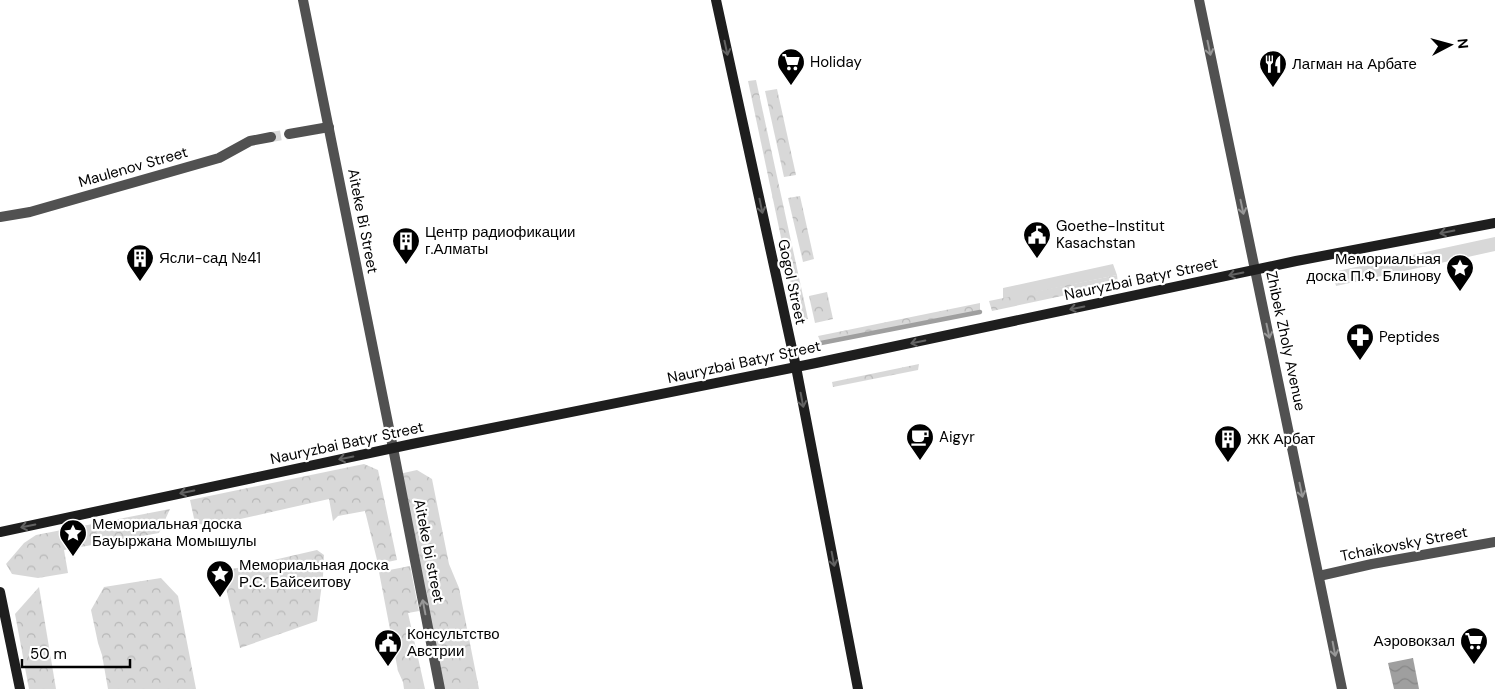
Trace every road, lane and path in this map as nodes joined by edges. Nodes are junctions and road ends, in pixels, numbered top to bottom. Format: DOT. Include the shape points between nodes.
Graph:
graph roads {
  1 [pos="303,0"];
  2 [pos="716,0"];
  3 [pos="1199,0"];
  4 [pos="328,127"];
  5 [pos="289,134"];
  6 [pos="271,137"];
  7 [pos="0,217"];
  8 [pos="1495,223"];
  9 [pos="1255,270"];
  10 [pos="796,367"];
  11 [pos="393,448"];
  12 [pos="0,532"];
  13 [pos="1495,542"];
  14 [pos="1319,576"];
  15 [pos="0,592"];
  16 [pos="20,689"];
  17 [pos="440,689"];
  18 [pos="858,689"];
  19 [pos="1342,689"];
  1 -- 4 [label="street, Aiteke Bi Street"];
  2 -- 10 [label="main road, Gogol Street, one-way"];
  3 -- 9 [label="street, Zhibek Zholy Avenue, one-way"];
  4 -- 5 [label="street"];
  4 -- 11 [label="street, Aiteke Bi Street"];
  6 -- 7 [label="street, Maulenov Street" via="250,141 219,158 30,212"];
  8 -- 9 [label="main road, Nauryzbai Batyr Street, one-way"];
  9 -- 10 [label="main road, Nauryzbai Batyr Street, one-way"];
  9 -- 14 [label="street, Zhibek Zholy Avenue, one-way"];
  10 -- 11 [label="main road, Nauryzbai Batyr Street"];
  10 -- 18 [label="main road, Gogol Street, one-way"];
  11 -- 12 [label="main road, Nauryzbai Batyr Street, one-way"];
  17 -- 11 [label="street, Aiteke bi street, one-way"];
  13 -- 14 [label="street, Tchaikovsky Street"];
  14 -- 19 [label="street, Zhibek Zholy Avenue, one-way"];
  15 -- 16 [label="main road"];
}
